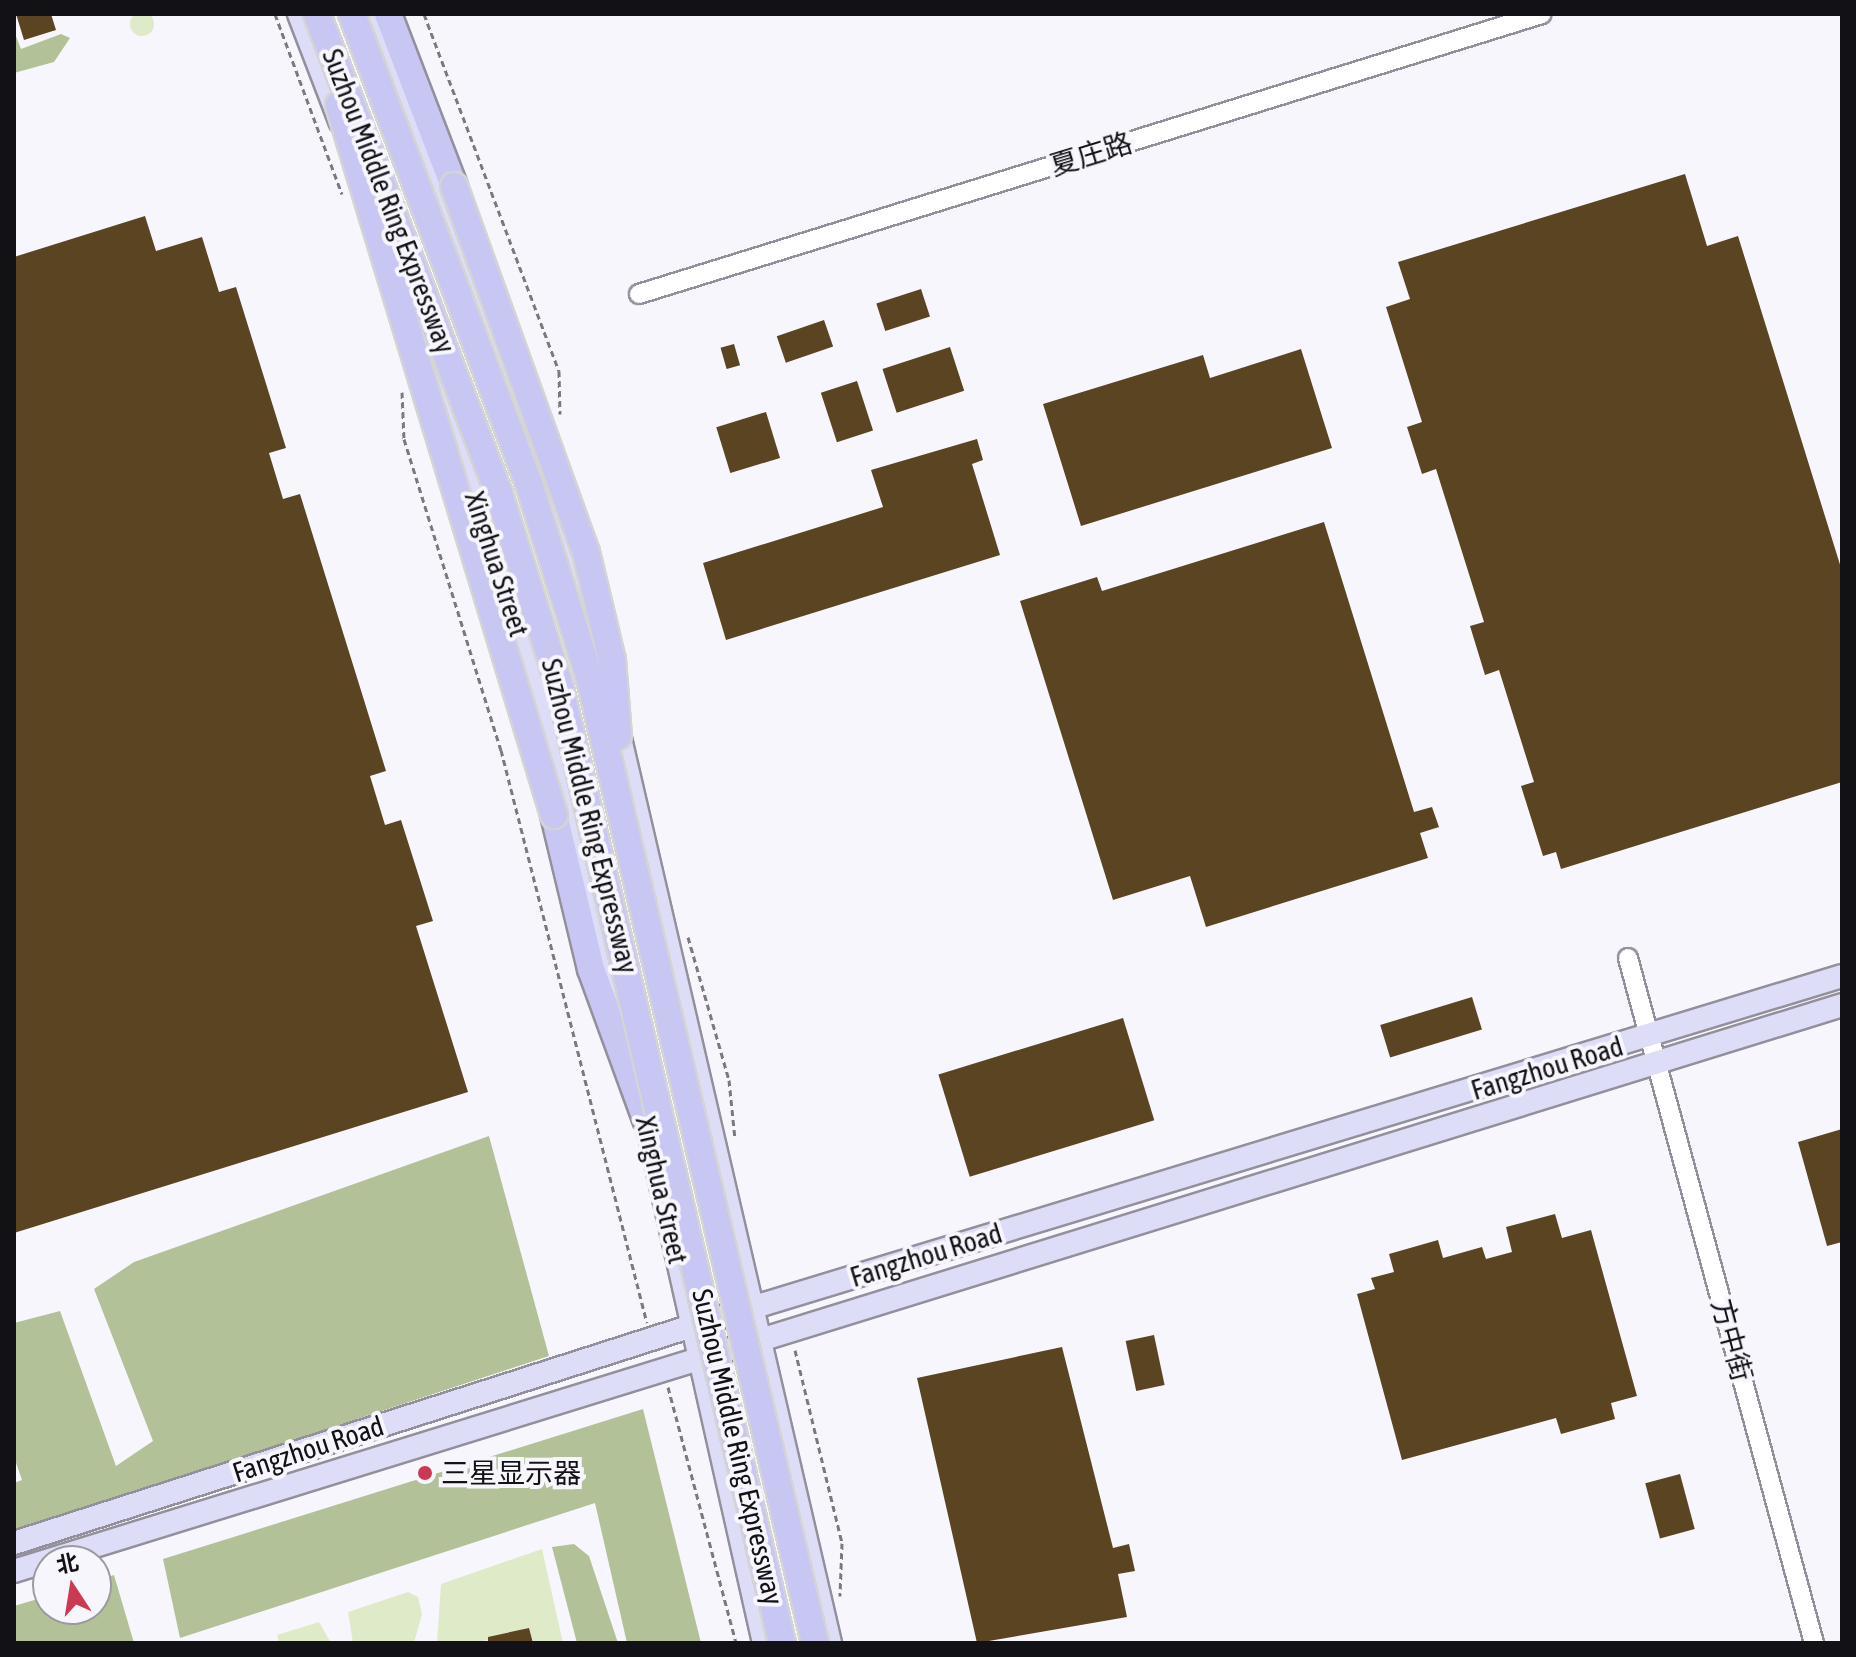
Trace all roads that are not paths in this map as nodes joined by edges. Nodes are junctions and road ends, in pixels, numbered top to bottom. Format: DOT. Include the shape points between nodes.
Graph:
graph roads {
  1 [pos="352,14"];
  2 [pos="369,14"];
  3 [pos="388,14"];
  4 [pos="1542,14"];
  5 [pos="312,15"];
  6 [pos="639,294"];
  7 [pos="623,800"];
  8 [pos="1628,958"];
  9 [pos="1842,976"];
  10 [pos="1842,1005"];
  11 [pos="1649,1037"];
  12 [pos="1656,1062"];
  13 [pos="646,1119"];
  14 [pos="754,1306"];
  15 [pos="692,1326"];
  16 [pos="762,1339"];
  17 [pos="699,1358"];
  18 [pos="14,1543"];
  19 [pos="14,1571"];
  20 [pos="764,1643"];
  21 [pos="782,1643"];
  22 [pos="815,1643"];
  23 [pos="830,1643"];
  24 [pos="1814,1643"];
  1 -- 7 [label="highway, Suzhou Middle Ring Expressway, bridge" via="529,484"];
  2 -- 14 [label="main road" via="573,559 674,945"];
  3 -- 7 [label="highway, bridge" via="586,552 612,660"];
  4 -- 6 [label="street, 夏庄路"];
  5 -- 13 [label="main road, Xinghua Street" via="504,578"];
  5 -- 13 [label="highway, bridge" via="356,181 489,583 591,969"];
  5 -- 21 [label="highway, Suzhou Middle Ring Expressway, bridge" via="499,494 560,688"];
  7 -- 22 [label="highway, Suzhou Middle Ring Expressway, bridge"];
  8 -- 11 [label="street, 方中街"];
  9 -- 11 [label="main road, Fangzhou Road"];
  10 -- 12 [label="main road, Fangzhou Road"];
  11 -- 12 [label="street, 方中街"];
  11 -- 14 [label="main road, Fangzhou Road"];
  12 -- 16 [label="main road, Fangzhou Road"];
  12 -- 24 [label="street, 方中街"];
  13 -- 15 [label="main road, Xinghua Street"];
  14 -- 15 [label="main road, Fangzhou Road"];
  14 -- 16 [label="main road"];
  15 -- 17 [label="main road, Xinghua Street"];
  15 -- 18 [label="main road, Fangzhou Road"];
  16 -- 17 [label="main road, Fangzhou Road"];
  16 -- 23 [label="main road"];
  17 -- 19 [label="main road, Fangzhou Road"];
  17 -- 20 [label="main road, Xinghua Street"];
}
